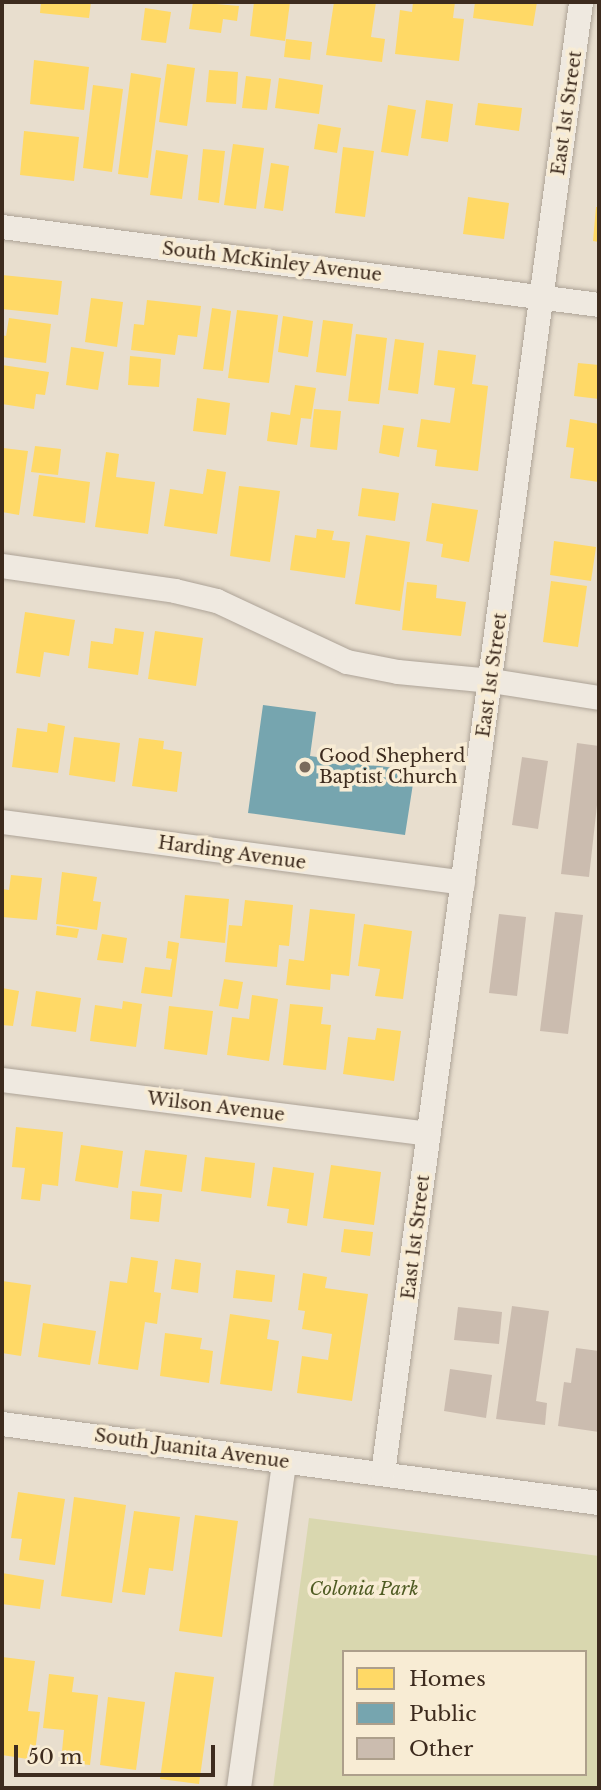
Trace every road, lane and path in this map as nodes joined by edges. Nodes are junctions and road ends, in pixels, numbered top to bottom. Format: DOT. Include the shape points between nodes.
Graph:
graph roads {
  1 [pos="582,2"];
  2 [pos="2,227"];
  3 [pos="542,296"];
  4 [pos="599,304"];
  5 [pos="2,565"];
  6 [pos="492,681"];
  7 [pos="599,698"];
  8 [pos="2,822"];
  9 [pos="463,884"];
  10 [pos="2,1080"];
  11 [pos="429,1134"];
  12 [pos="2,1424"];
  13 [pos="284,1462"];
  14 [pos="383,1474"];
  15 [pos="599,1503"];
  16 [pos="239,1788"];
  1 -- 3 [label="street, East 1st Street"];
  2 -- 3 [label="street, South McKinley Avenue"];
  3 -- 4 [label="street, South McKinley Avenue"];
  3 -- 6 [label="street, East 1st Street"];
  5 -- 6 [label="street" via="216,601 347,662"];
  6 -- 7 [label="street"];
  6 -- 9 [label="street, East 1st Street"];
  8 -- 9 [label="street, Harding Avenue"];
  9 -- 11 [label="street, East 1st Street"];
  10 -- 11 [label="street, Wilson Avenue"];
  11 -- 14 [label="street, East 1st Street"];
  12 -- 13 [label="street, South Juanita Avenue"];
  13 -- 14 [label="street, South Juanita Avenue"];
  13 -- 16 [label="street"];
  14 -- 15 [label="street, South Juanita Avenue"];
}
